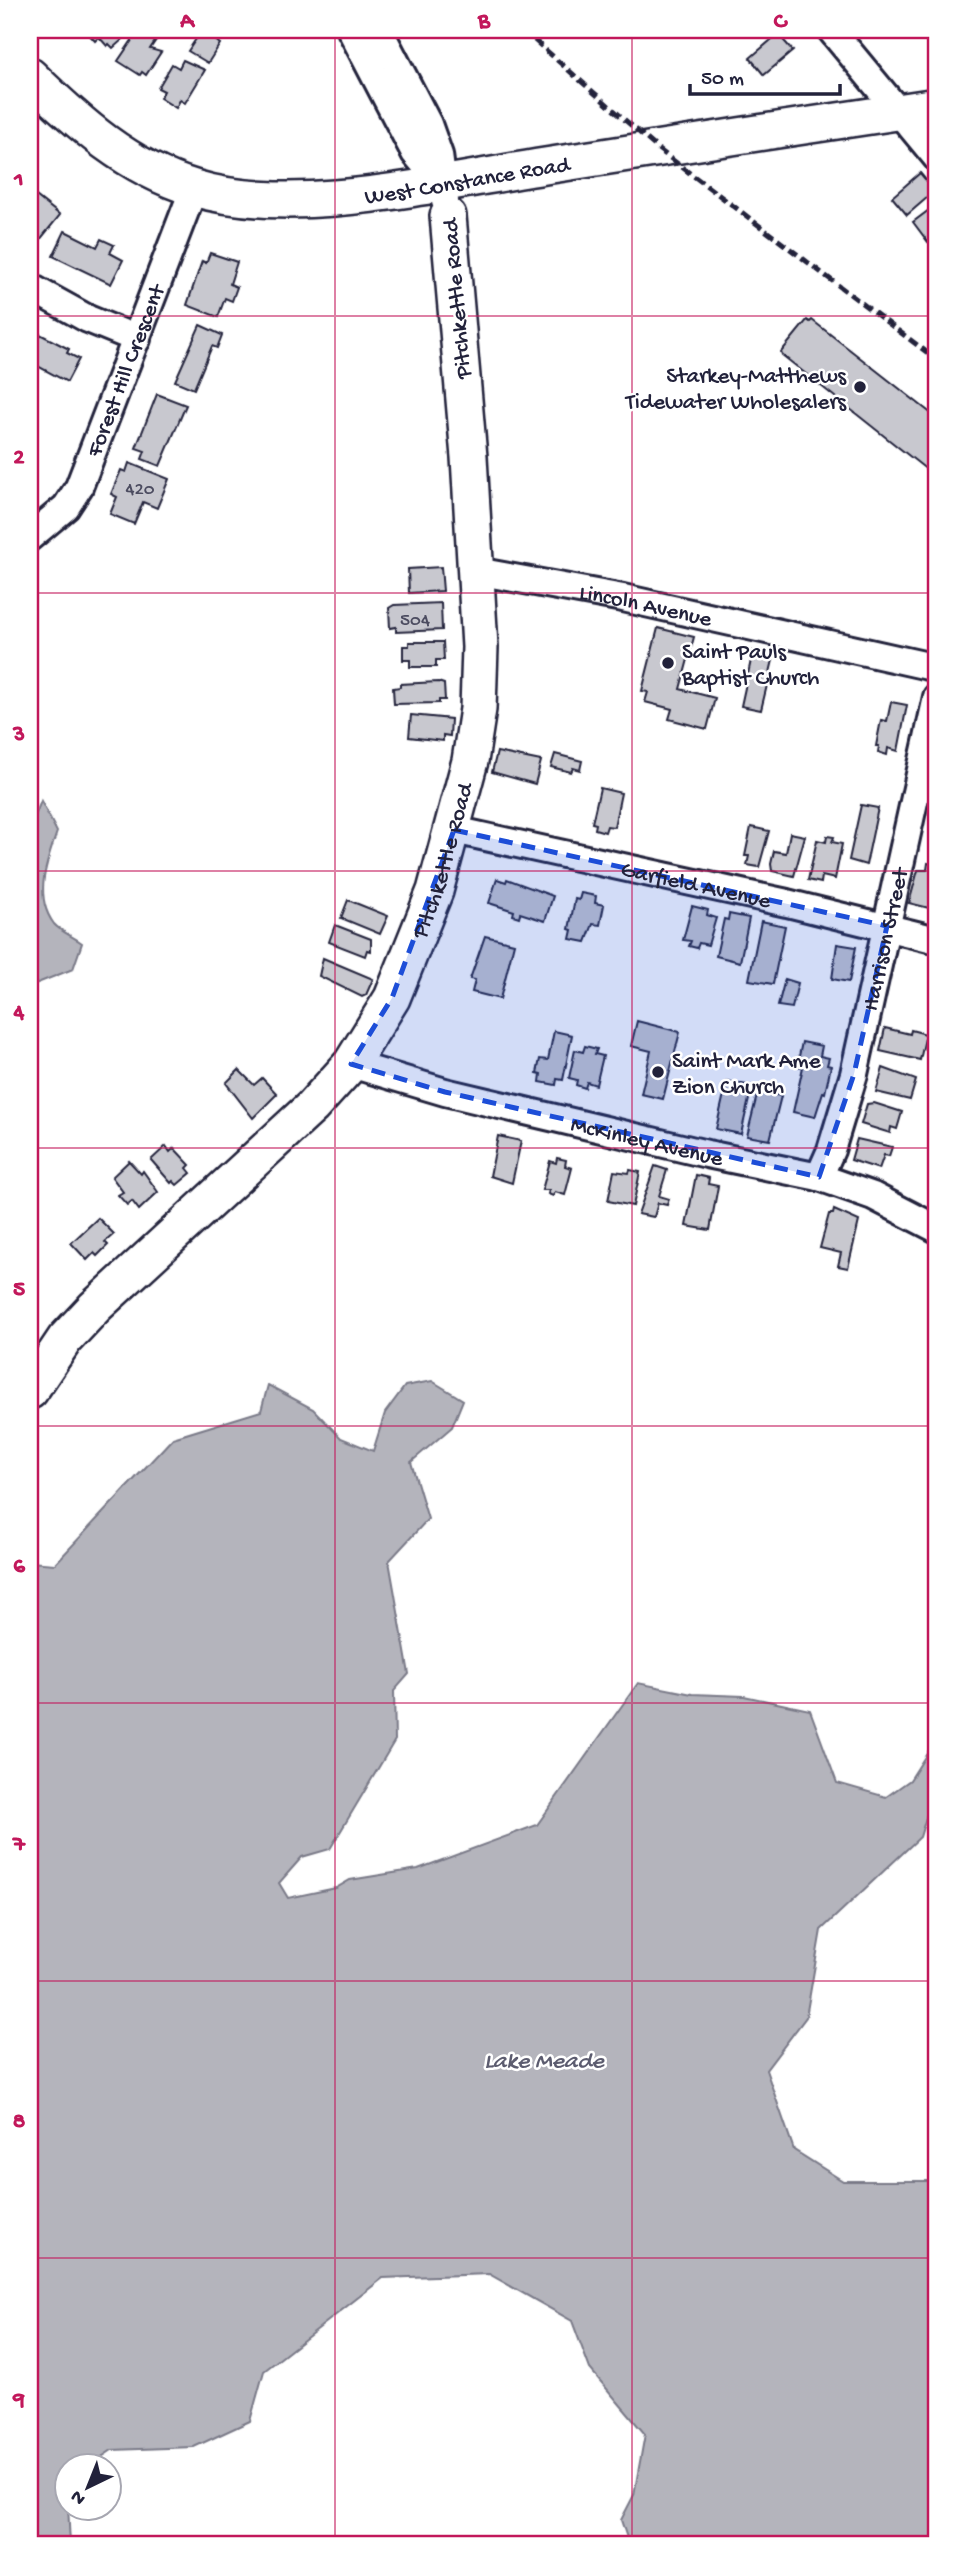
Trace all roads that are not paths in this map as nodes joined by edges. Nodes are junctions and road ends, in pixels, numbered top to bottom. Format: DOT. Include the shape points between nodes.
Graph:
graph roads {
  1 [pos="351,30"];
  2 [pos="379,30"];
  3 [pos="831,30"];
  4 [pos="30,76"];
  5 [pos="937,106"];
  6 [pos="900,111"];
  7 [pos="937,158"];
  8 [pos="194,188"];
  9 [pos="444,199"];
  10 [pos="30,287"];
  11 [pos="137,339"];
  12 [pos="30,537"];
  13 [pos="476,571"];
  14 [pos="937,668"];
  15 [pos="937,697"];
  16 [pos="454,830"];
  17 [pos="887,926"];
  18 [pos="937,940"];
  19 [pos="351,1064"];
  20 [pos="819,1177"];
  21 [pos="937,1229"];
  22 [pos="30,1391"];
  1 -- 9 [label="street"];
  2 -- 9 [label="street" via="428,124 439,155"];
  3 -- 6 [label="street"];
  4 -- 8 [label="main road, West Constance Road" via="92,134 163,176"];
  5 -- 6 [label="main road, West Constance Road"];
  6 -- 7 [label="street"];
  6 -- 9 [label="main road, West Constance Road"];
  8 -- 9 [label="main road, West Constance Road" via="262,200"];
  8 -- 11 [label="street, Forest Hill Crescent"];
  9 -- 13 [label="main road, Pitchkettle Road"];
  10 -- 11 [label="street"];
  11 -- 12 [label="street, Forest Hill Crescent" via="79,487 66,508"];
  13 -- 14 [label="street, Lincoln Avenue" via="637,601"];
  13 -- 16 [label="main road, Pitchkettle Road" via="478,709"];
  15 -- 17 [label="street, Harrison Street"];
  16 -- 17 [label="street, Garfield Avenue"];
  16 -- 19 [label="main road, Pitchkettle Road" via="392,998"];
  17 -- 18 [label="street, Garfield Avenue"];
  17 -- 20 [label="street, Harrison Street" via="854,1074"];
  19 -- 20 [label="street, McKinley Avenue" via="445,1092"];
  19 -- 22 [label="main road, Pitchkettle Road" via="313,1107 95,1307 65,1339"];
  20 -- 21 [label="street, McKinley Avenue" via="873,1196"];
}
